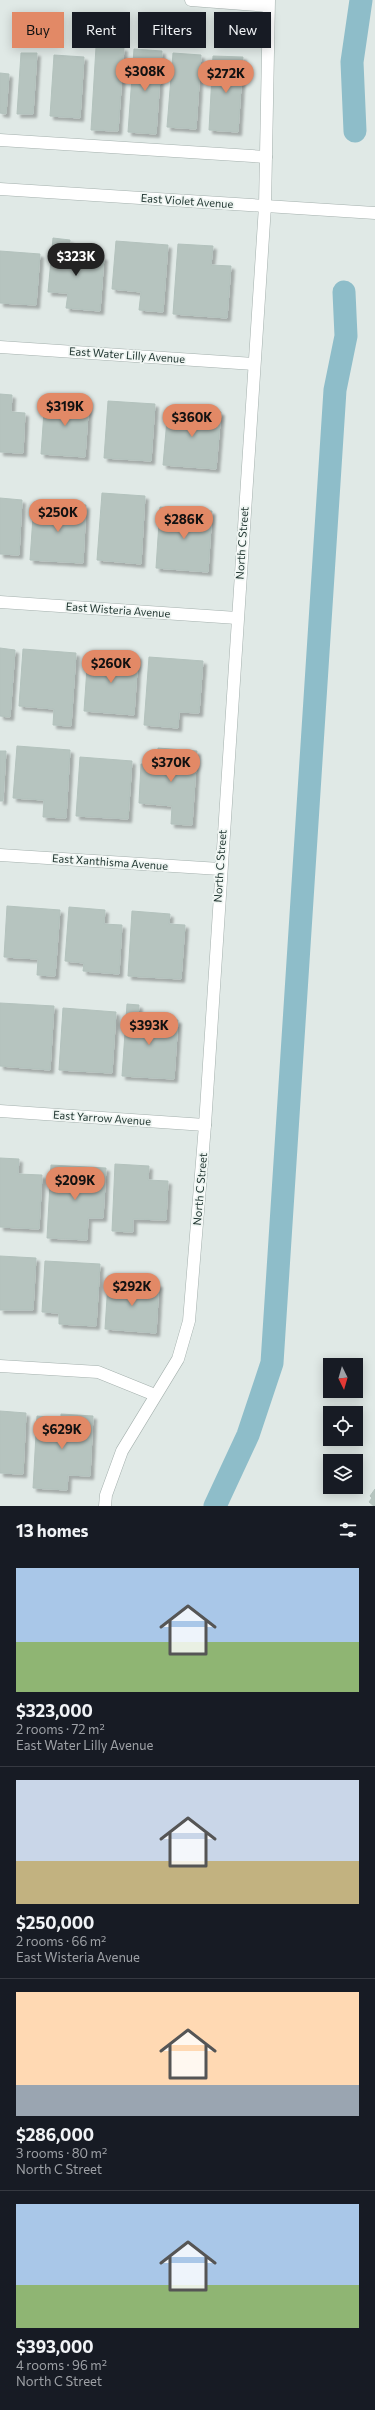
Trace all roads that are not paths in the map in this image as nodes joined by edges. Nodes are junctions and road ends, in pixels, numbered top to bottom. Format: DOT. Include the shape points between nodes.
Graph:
graph roads {
  1 [pos="191,0"];
  2 [pos="269,3"];
  3 [pos="0,140"];
  4 [pos="266,157"];
  5 [pos="0,189"];
  6 [pos="265,206"];
  7 [pos="375,213"];
  8 [pos="0,347"];
  9 [pos="254,364"];
  10 [pos="0,602"];
  11 [pos="237,618"];
  12 [pos="0,855"];
  13 [pos="220,869"];
  14 [pos="0,1111"];
  15 [pos="205,1125"];
  16 [pos="0,1366"];
  17 [pos="155,1395"];
  18 [pos="106,1506"];
  1 -- 2 [label="street"];
  2 -- 4 [label="street, North C Street"];
  3 -- 4 [label="street"];
  4 -- 6 [label="street, North C Street"];
  5 -- 6 [label="street, East Violet Avenue"];
  6 -- 7 [label="street, East Violet Avenue"];
  6 -- 9 [label="street, North C Street"];
  8 -- 9 [label="street, East Water Lilly Avenue"];
  9 -- 11 [label="street, North C Street"];
  10 -- 11 [label="street, East Wisteria Avenue"];
  11 -- 13 [label="street, North C Street"];
  12 -- 13 [label="street, East Xanthisma Avenue"];
  13 -- 15 [label="street, North C Street"];
  14 -- 15 [label="street, East Yarrow Avenue"];
  15 -- 17 [label="street, North C Street" via="189,1321 178,1359"];
  16 -- 17 [label="street" via="98,1372"];
  17 -- 18 [label="street, North C Street" via="122,1451 106,1495"];
}
